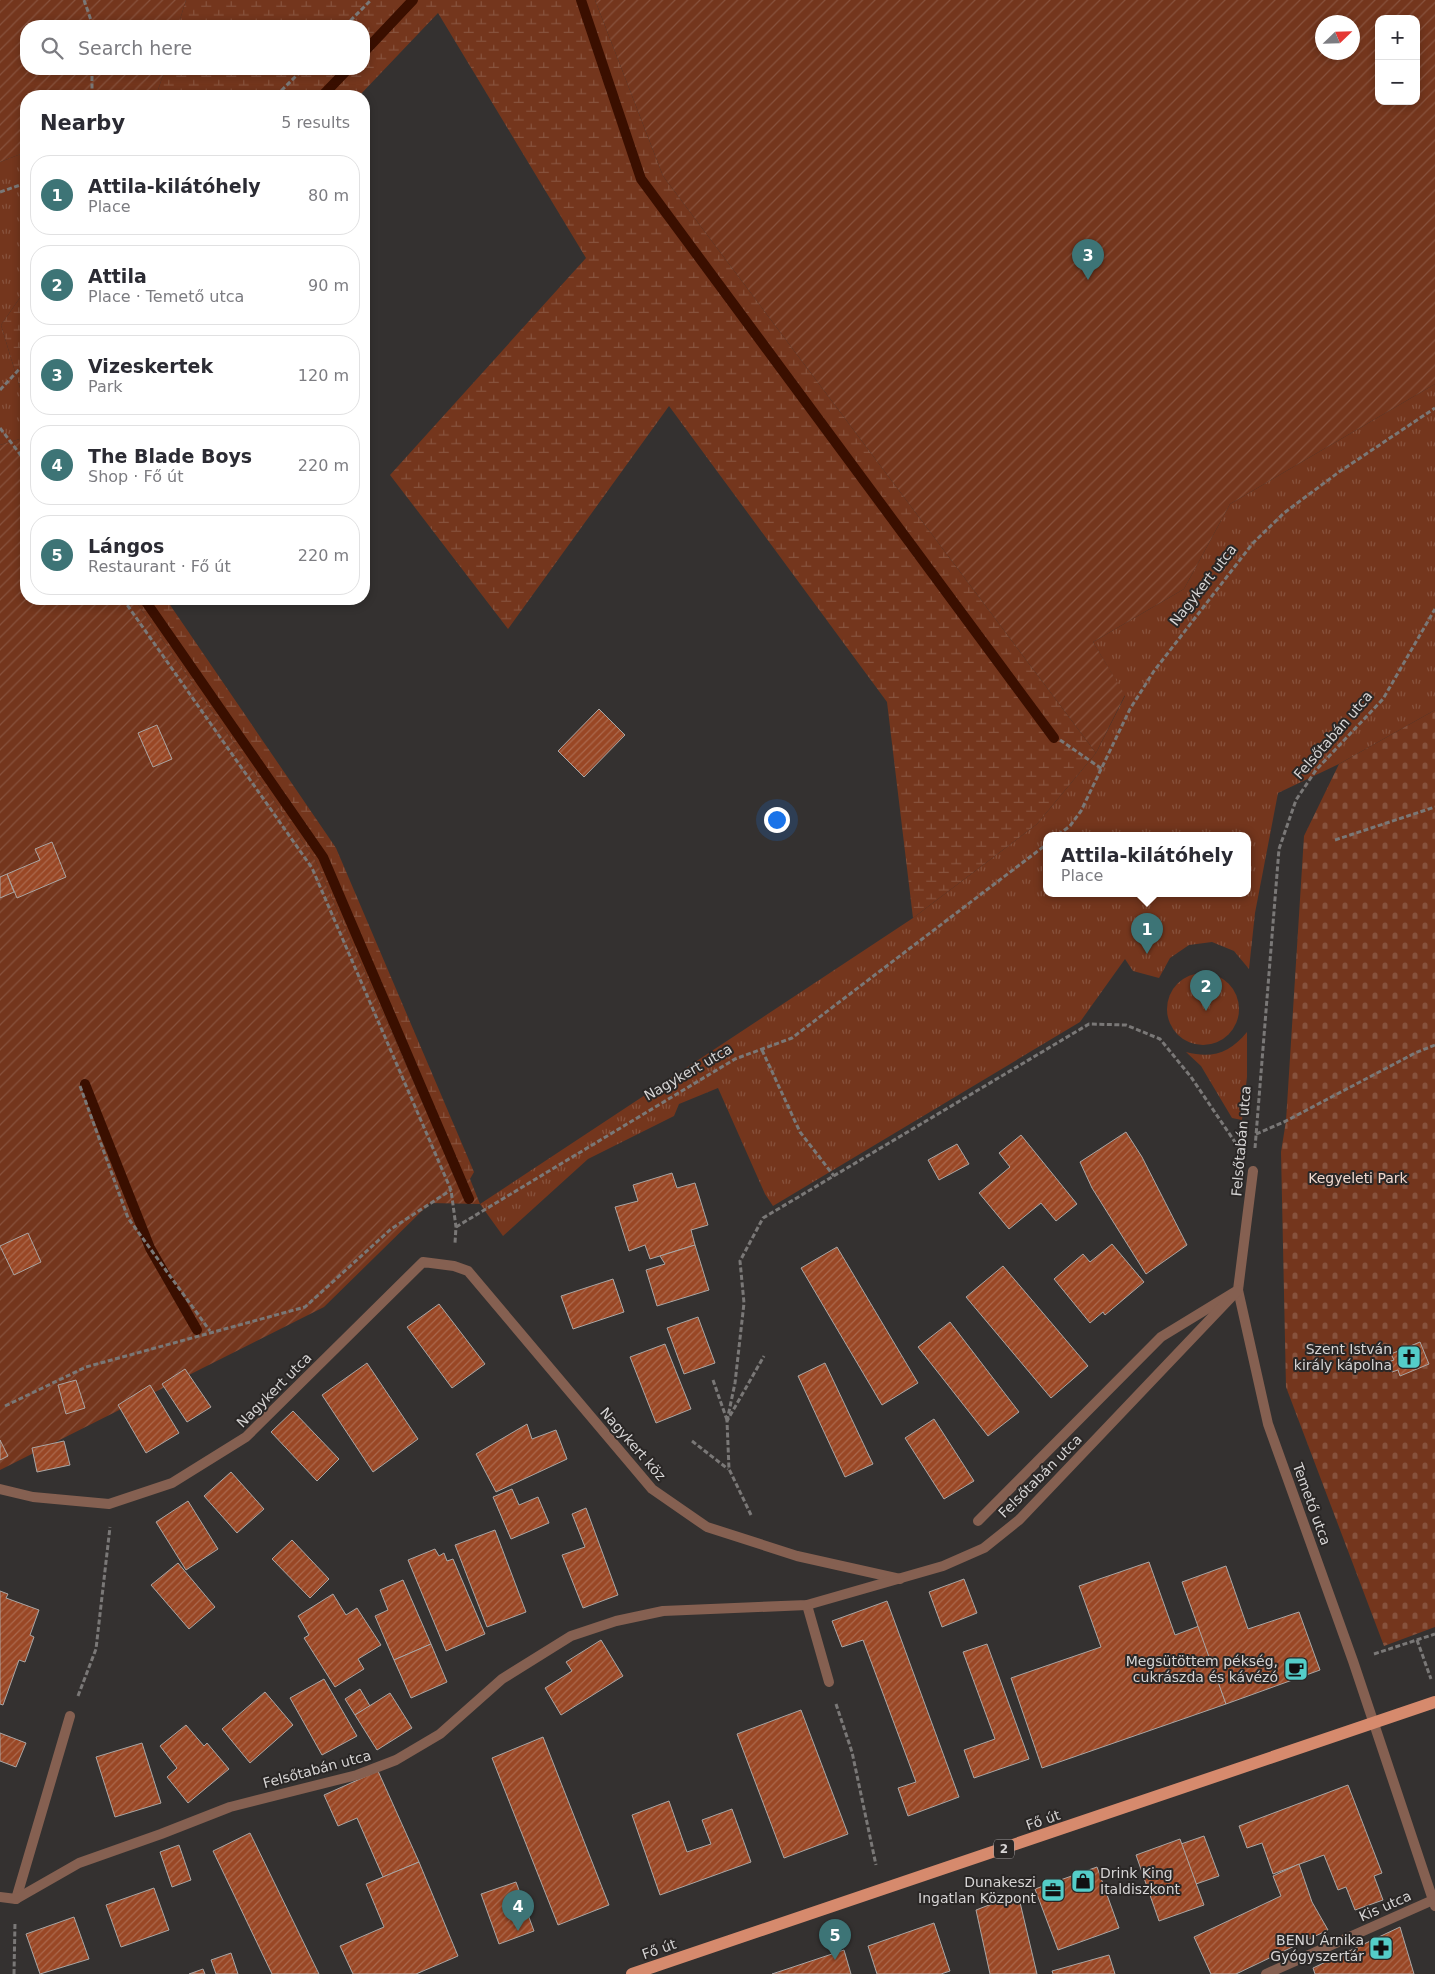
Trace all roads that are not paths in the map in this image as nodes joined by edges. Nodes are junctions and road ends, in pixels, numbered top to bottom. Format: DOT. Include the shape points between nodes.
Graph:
graph roads {
  1 [pos="1253,1171"];
  2 [pos="454,1266"];
  3 [pos="1238,1290"];
  4 [pos="0,1489"];
  5 [pos="978,1521"];
  6 [pos="901,1579"];
  7 [pos="807,1605"];
  8 [pos="829,1682"];
  9 [pos="1435,1702"];
  10 [pos="70,1716"];
  11 [pos="1375,1724"];
  12 [pos="0,1897"];
  13 [pos="16,1899"];
  14 [pos="1434,1903"];
  15 [pos="632,1974"];
  16 [pos="1266,1974"];
  1 -- 3 [label="street, Felsőtabán utca"];
  2 -- 4 [label="street, Nagykert utca" via="423,1262 246,1437 172,1483 109,1504 33,1497"];
  2 -- 6 [label="street, Nagykert köz" via="468,1271 652,1489 707,1527 798,1556"];
  3 -- 5 [label="street" via="1161,1337"];
  3 -- 6 [label="street, Felsőtabán utca" via="1019,1520 984,1548 944,1566"];
  3 -- 11 [label="street, Temető utca" via="1268,1424"];
  6 -- 7 [label="street, Felsőtabán utca"];
  7 -- 8 [label="street"];
  7 -- 13 [label="street, Felsőtabán utca" via="663,1611 616,1621 571,1636 502,1679 440,1734 396,1760 357,1775 230,1806 79,1863"];
  9 -- 11 [label="main road, Fő út / 2"];
  10 -- 13 [label="street"];
  11 -- 14 [label="street, Temető utca"];
  11 -- 15 [label="main road, Fő út / 2"];
  12 -- 13 [label="street"];
  14 -- 16 [label="street, Kis utca"];
}
